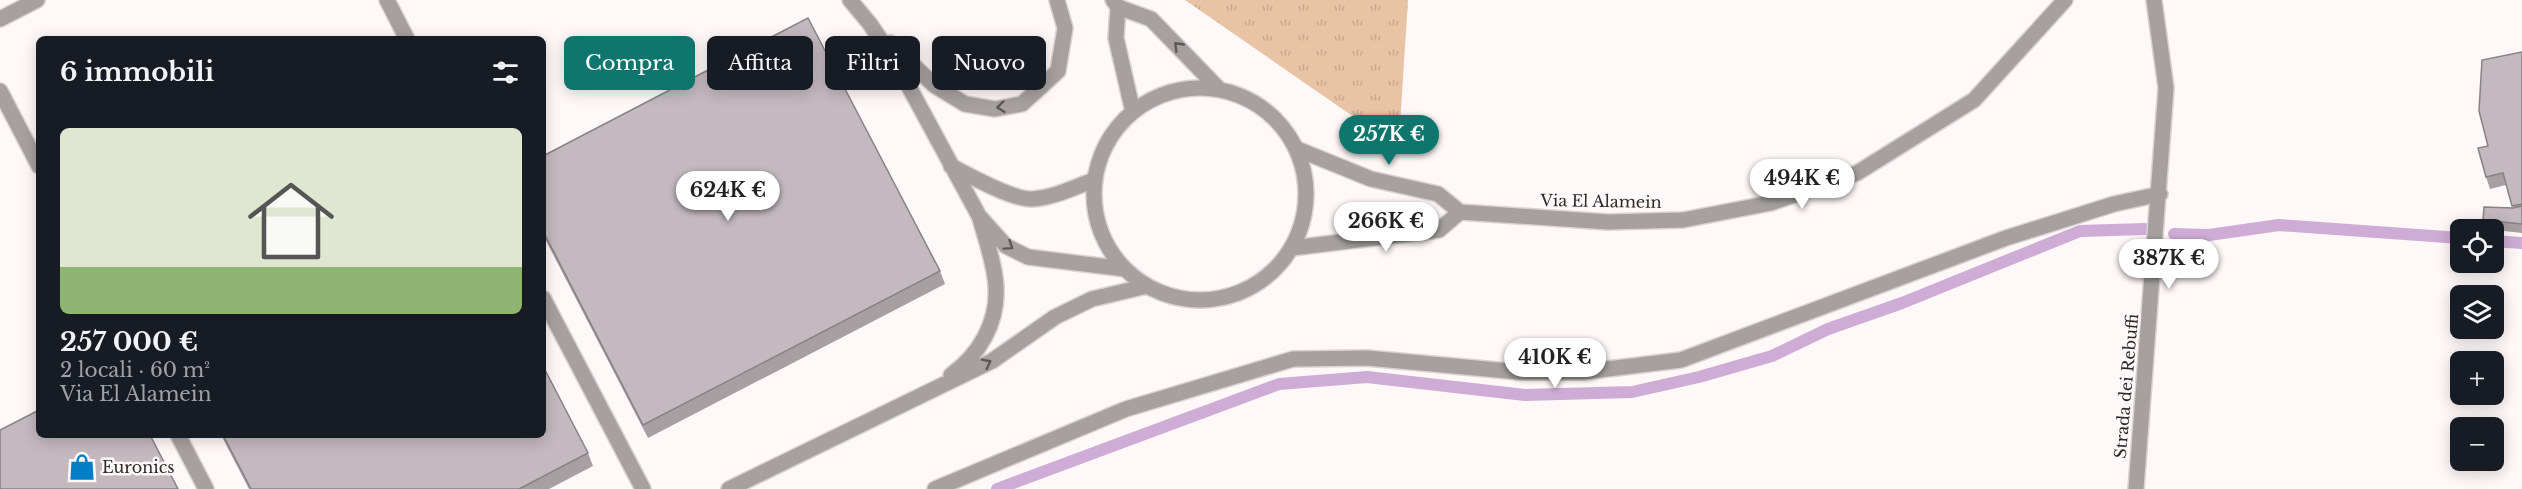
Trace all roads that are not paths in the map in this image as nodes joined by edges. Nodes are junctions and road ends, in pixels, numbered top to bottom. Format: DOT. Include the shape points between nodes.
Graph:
graph roads {
  1 [pos="37,0"];
  2 [pos="387,0"];
  3 [pos="850,0"];
  4 [pos="1057,0"];
  5 [pos="2065,0"];
  6 [pos="2154,0"];
  7 [pos="1115,4"];
  8 [pos="0,19"];
  9 [pos="870,24"];
  10 [pos="405,36"];
  11 [pos="1218,88"];
  12 [pos="0,91"];
  13 [pos="1133,112"];
  14 [pos="1297,149"];
  15 [pos="36,160"];
  16 [pos="951,166"];
  17 [pos="1094,180"];
  18 [pos="2160,194"];
  19 [pos="1460,212"];
  20 [pos="979,216"];
  21 [pos="1292,248"];
  22 [pos="1125,269"];
  23 [pos="1148,286"];
  24 [pos="546,304"];
  25 [pos="934,388"];
  26 [pos="180,438"];
  27 [pos="206,489"];
  28 [pos="643,489"];
  29 [pos="729,489"];
  30 [pos="935,489"];
  31 [pos="2136,489"];
  1 -- 8 [label="street"];
  2 -- 10 [label="street"];
  3 -- 9 [label="street"];
  4 -- 9 [label="street, one-way" via="1065,28 1058,71 1022,104 995,109 965,104 934,85"];
  5 -- 19 [label="street, Via El Alamein" via="1974,100 1857,174 1771,203 1683,220 1608,222"];
  6 -- 18 [label="street, Strada dei Rebuffi" via="2166,88"];
  11 -- 7 [label="street, one-way" via="1151,19"];
  7 -- 13 [label="street" via="1116,38"];
  9 -- 16 [label="street" via="896,61"];
  11 -- 13 [label="street" via="1168,92"];
  11 -- 14 [label="street" via="1266,109 1284,127"];
  12 -- 15 [label="street"];
  13 -- 17 [label="street" via="1108,140"];
  14 -- 19 [label="street" via="1371,179 1438,194"];
  14 -- 21 [label="street" via="1305,174 1307,200 1303,225"];
  16 -- 17 [label="street" via="983,184 1030,200"];
  16 -- 20 [label="street"];
  17 -- 22 [label="street" via="1095,214 1103,238"];
  18 -- 30 [label="street" via="2114,204 2006,238 1681,360 1583,372 1519,372 1367,358 1293,359 1126,409"];
  18 -- 31 [label="street, Strada dei Rebuffi"];
  19 -- 21 [label="street" via="1439,230"];
  20 -- 22 [label="street, one-way" via="1006,246 1028,256"];
  20 -- 25 [label="street" via="996,287 993,319 981,345"];
  21 -- 23 [label="street" via="1277,268 1233,296 1182,299"];
  22 -- 23 [label="street"];
  25 -- 23 [label="street, one-way" via="992,361 1055,317 1092,299"];
  24 -- 28 [label="street"];
  25 -- 29 [label="street"];
  26 -- 27 [label="street"];
}
